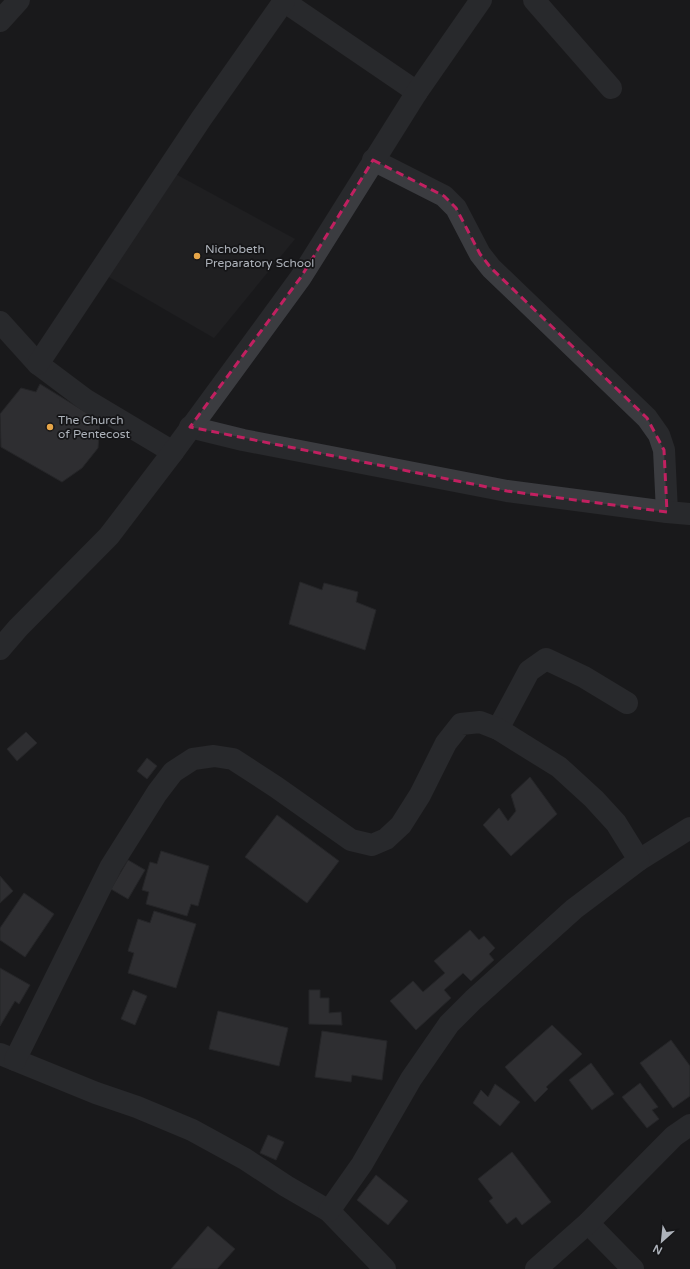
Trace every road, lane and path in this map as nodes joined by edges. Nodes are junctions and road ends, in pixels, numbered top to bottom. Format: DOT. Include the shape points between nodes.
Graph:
graph roads {
  1 [pos="19,0"];
  2 [pos="481,0"];
  3 [pos="534,0"];
  4 [pos="283,1"];
  5 [pos="0,21"];
  6 [pos="611,88"];
  7 [pos="417,92"];
  8 [pos="373,160"];
  9 [pos="0,322"];
  10 [pos="38,364"];
  11 [pos="190,427"];
  12 [pos="173,452"];
  13 [pos="667,512"];
  14 [pos="690,514"];
  15 [pos="3,641"];
  16 [pos="627,703"];
  17 [pos="498,729"];
  18 [pos="690,828"];
  19 [pos="639,860"];
  20 [pos="8,1057"];
  21 [pos="690,1125"];
  22 [pos="328,1211"];
  23 [pos="588,1223"];
  24 [pos="385,1269"];
  25 [pos="536,1269"];
  26 [pos="633,1269"];
  1 -- 5 [label="street"];
  2 -- 7 [label="street"];
  3 -- 6 [label="street"];
  4 -- 7 [label="street"];
  4 -- 10 [label="street"];
  7 -- 8 [label="street"];
  8 -- 11 [label="street" via="301,277"];
  8 -- 13 [label="street" via="444,196 456,208 480,254 491,268 647,418 659,435 664,450"];
  9 -- 10 [label="street"];
  10 -- 12 [label="street" via="86,400"];
  11 -- 12 [label="street"];
  11 -- 13 [label="street" via="243,440 507,491"];
  12 -- 15 [label="street" via="109,536"];
  13 -- 14 [label="street"];
  16 -- 17 [label="street" via="584,677 546,659 529,671"];
  17 -- 19 [label="street" via="558,767 594,799 616,822"];
  17 -- 20 [label="street" via="480,722 461,724 446,743 420,795 401,825 386,839 372,845 351,840 233,759 214,756 193,759 173,772 111,866"];
  18 -- 19 [label="street"];
  19 -- 22 [label="street" via="574,909 449,1024 411,1079 362,1164"];
  20 -- 22 [label="street" via="192,1130 245,1159"];
  21 -- 23 [label="street" via="674,1136"];
  22 -- 24 [label="street"];
  23 -- 25 [label="street"];
  23 -- 26 [label="street"];
}
